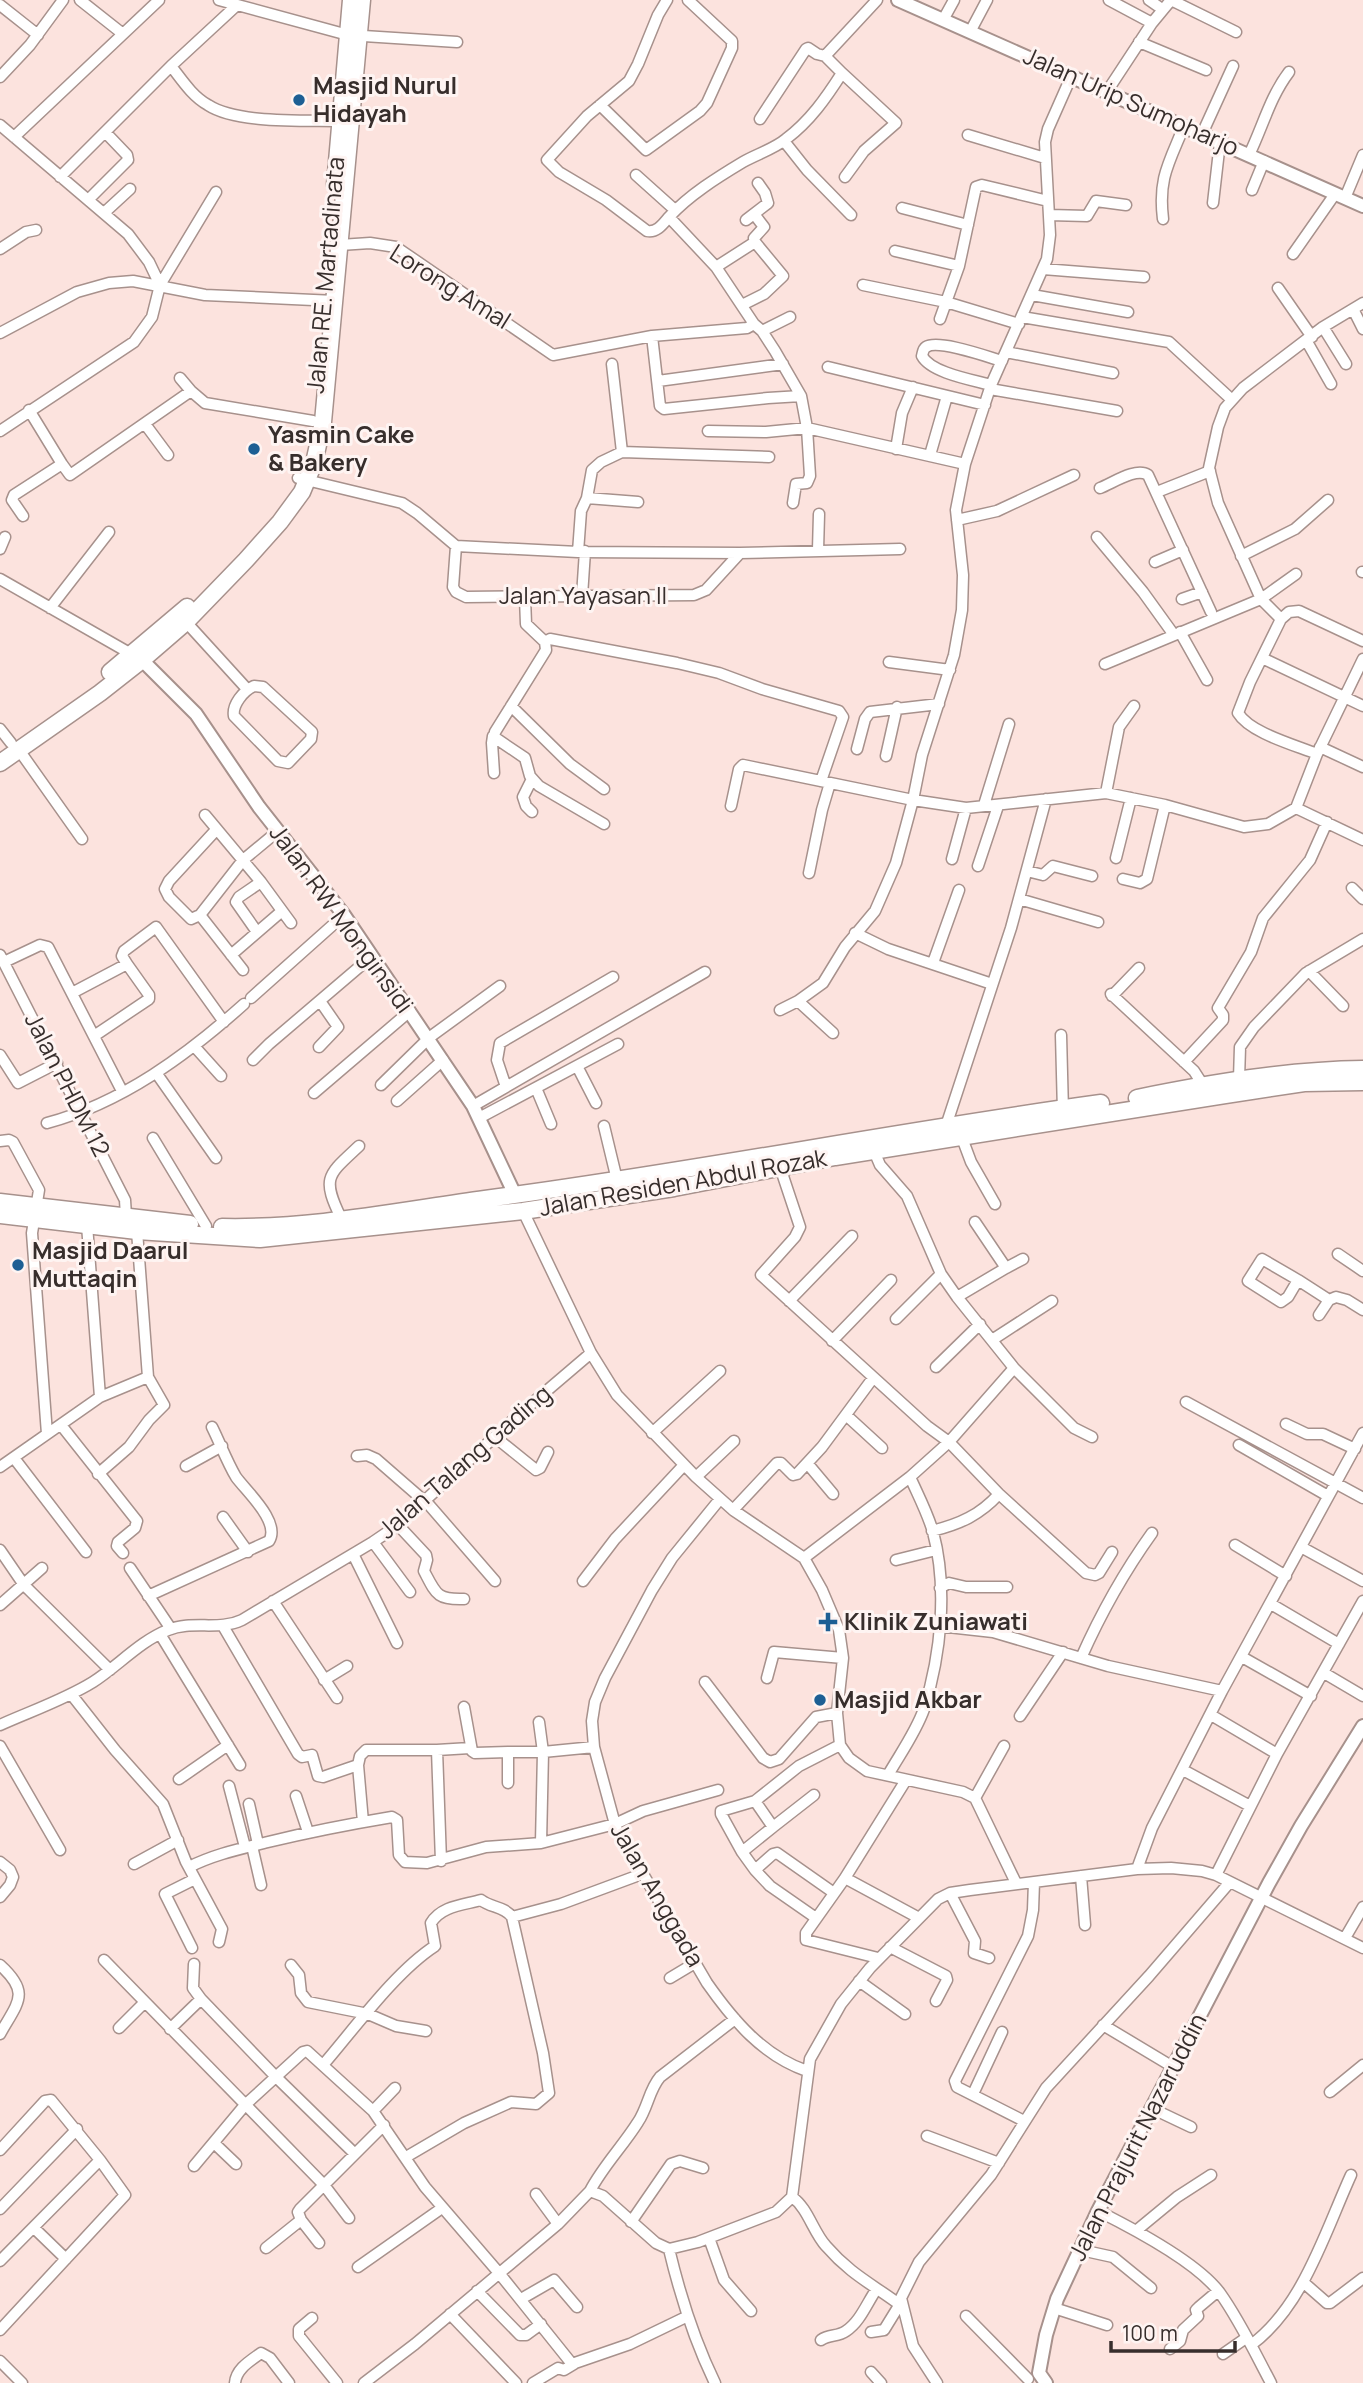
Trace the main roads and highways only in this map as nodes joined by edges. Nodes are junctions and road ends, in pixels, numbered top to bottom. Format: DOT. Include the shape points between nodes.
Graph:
graph roads {
  1 [pos="351,0"];
  2 [pos="362,0"];
  3 [pos="354,35"];
  4 [pos="330,301"];
  5 [pos="302,480"];
  6 [pos="203,598"];
  7 [pos="137,657"];
  8 [pos="10,747"];
  9 [pos="0,763"];
  10 [pos="1363,1069"];
  11 [pos="1363,1082"];
  12 [pos="1063,1114"];
  13 [pos="0,1202"];
  14 [pos="36,1213"];
  15 [pos="0,1215"];
  1 -- 3 [label="highway, Jalan RE. Martadinata"];
  2 -- 3 [label="highway"];
  3 -- 4 [label="highway, Jalan RE. Martadinata" via="341,121"];
  3 -- 4 [label="highway" via="340,245"];
  4 -- 5 [label="highway, Jalan RE. Martadinata"];
  4 -- 5 [label="highway" via="323,422 314,463"];
  5 -- 6 [label="highway" via="280,522"];
  6 -- 7 [label="highway"];
  6 -- 7 [label="highway" via="186,622"];
  7 -- 8 [label="highway"];
  8 -- 9 [label="highway"];
  10 -- 12 [label="highway, Jalan Residen Abdul Rozak" via="1239,1079"];
  11 -- 12 [label="highway, Jalan Residen Abdul Rozak" via="1304,1083"];
  12 -- 14 [label="highway, Jalan Residen Abdul Rozak" via="946,1126 617,1180 282,1226 206,1226 126,1216"];
  12 -- 14 [label="highway, Jalan Residen Abdul Rozak" via="962,1138 674,1188 523,1211 260,1240 137,1231"];
  13 -- 14 [label="highway, Jalan Residen Abdul Rozak"];
  14 -- 15 [label="highway, Jalan Residen Abdul Rozak"];
}
